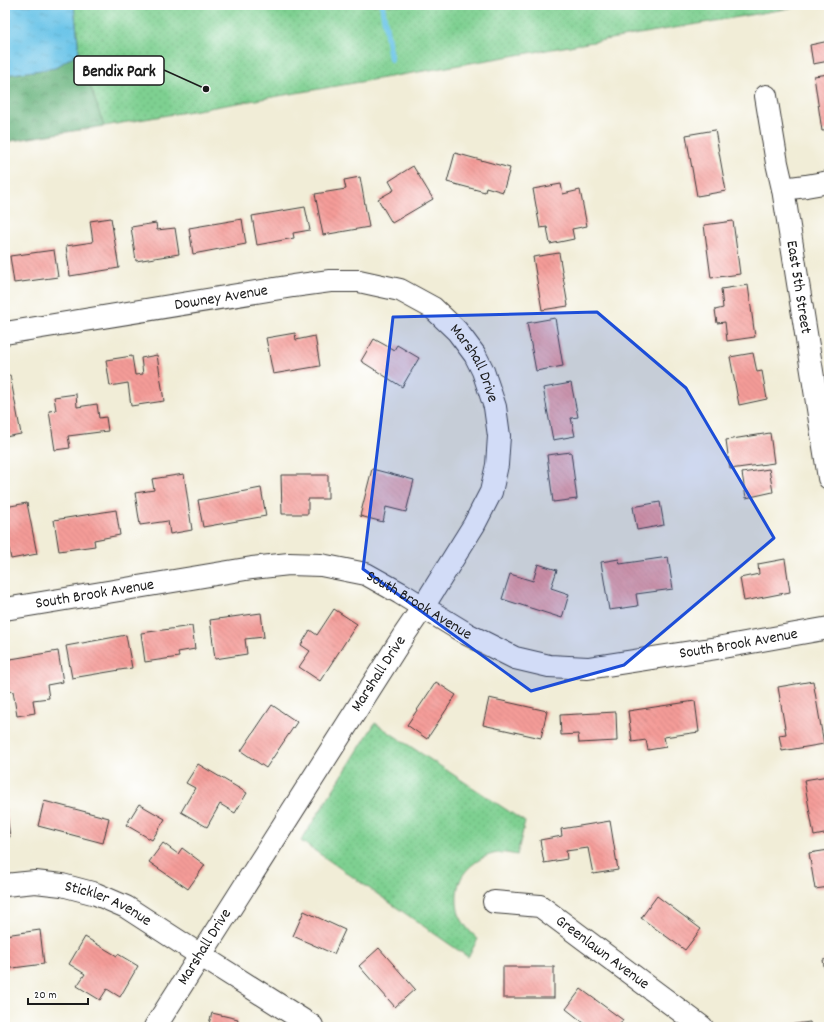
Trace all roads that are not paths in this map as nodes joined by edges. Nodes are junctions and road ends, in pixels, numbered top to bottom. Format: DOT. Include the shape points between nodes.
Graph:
graph roads {
  1 [pos="766,96"];
  2 [pos="829,182"];
  3 [pos="783,189"];
  4 [pos="433,308"];
  5 [pos="5,334"];
  6 [pos="829,478"];
  7 [pos="423,607"];
  8 [pos="5,609"];
  9 [pos="829,628"];
  10 [pos="5,885"];
  11 [pos="494,902"];
  12 [pos="200,955"];
  13 [pos="312,1026"];
  14 [pos="155,1027"];
  15 [pos="702,1027"];
  1 -- 3 [label="street, East 5th Street"];
  2 -- 3 [label="street"];
  3 -- 6 [label="street, East 5th Street"];
  4 -- 5 [label="street, Downey Avenue" via="400,290 358,281 330,281"];
  4 -- 7 [label="street, Marshall Drive" via="457,330 484,371 495,407 499,436 497,465 491,492 474,525"];
  7 -- 8 [label="street, South Brook Avenue" via="366,574 321,565 289,564"];
  7 -- 9 [label="street, South Brook Avenue" via="467,634 515,658 549,666 588,668"];
  7 -- 12 [label="street, Marshall Drive"];
  10 -- 12 [label="street, Stickler Avenue" via="35,882 62,885 96,894 126,907"];
  11 -- 15 [label="street, Greenlawn Avenue" via="540,906"];
  12 -- 13 [label="street, Stickler Avenue"];
  12 -- 14 [label="street, Marshall Drive"];
}
